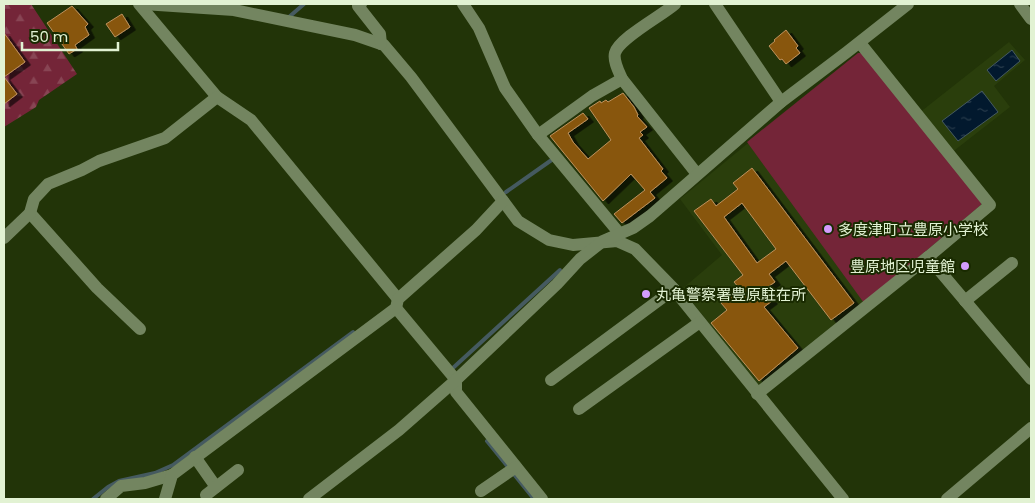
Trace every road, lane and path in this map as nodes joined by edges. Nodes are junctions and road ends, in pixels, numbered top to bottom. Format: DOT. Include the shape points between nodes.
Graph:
graph roads {
  1 [pos="138,4"];
  2 [pos="143,4"];
  3 [pos="361,4"];
  4 [pos="463,4"];
  5 [pos="675,4"];
  6 [pos="715,4"];
  7 [pos="908,4"];
  8 [pos="1020,4"];
  9 [pos="1031,19"];
  10 [pos="860,43"];
  11 [pos="381,44"];
  12 [pos="622,79"];
  13 [pos="216,97"];
  14 [pos="781,102"];
  15 [pos="538,135"];
  16 [pos="697,174"];
  17 [pos="504,201"];
  18 [pos="30,213"];
  19 [pos="620,234"];
  20 [pos="4,238"];
  21 [pos="603,241"];
  22 [pos="928,257"];
  23 [pos="1012,263"];
  24 [pos="674,289"];
  25 [pos="966,301"];
  26 [pos="397,303"];
  27 [pos="700,322"];
  28 [pos="140,329"];
  29 [pos="1029,371"];
  30 [pos="456,380"];
  31 [pos="551,380"];
  32 [pos="757,394"];
  33 [pos="579,409"];
  34 [pos="1031,428"];
  35 [pos="195,457"];
  36 [pos="512,469"];
  37 [pos="238,470"];
  38 [pos="172,475"];
  39 [pos="481,491"];
  40 [pos="106,499"];
  41 [pos="165,499"];
  42 [pos="309,499"];
  43 [pos="542,499"];
  44 [pos="843,499"];
  45 [pos="947,499"];
  1 -- 13 [label="street"];
  2 -- 11 [label="street" via="234,10 355,35"];
  3 -- 11 [label="street" via="358,6 380,34"];
  4 -- 15 [label="street" via="479,28 505,88"];
  5 -- 12 [label="street" via="624,41 616,53 616,66"];
  6 -- 14 [label="street"];
  7 -- 10 [label="street"];
  8 -- 9 [label="street"];
  10 -- 14 [label="street"];
  10 -- 22 [label="street" via="990,205"];
  11 -- 17 [label="street" via="411,77"];
  12 -- 15 [label="street"];
  12 -- 16 [label="street"];
  13 -- 18 [label="street" via="165,138 99,161 48,184 34,199"];
  13 -- 26 [label="street" via="251,120"];
  14 -- 16 [label="street"];
  15 -- 19 [label="street"];
  16 -- 19 [label="street" via="650,216"];
  17 -- 21 [label="street" via="518,221 550,240 573,245"];
  17 -- 26 [label="street"];
  18 -- 20 [label="street"];
  18 -- 28 [label="street" via="97,288"];
  19 -- 21 [label="street"];
  21 -- 24 [label="street" via="617,241 635,249"];
  21 -- 30 [label="street" via="580,259"];
  22 -- 25 [label="street"];
  22 -- 32 [label="street"];
  23 -- 25 [label="street"];
  24 -- 27 [label="street"];
  24 -- 31 [label="street"];
  25 -- 29 [label="street"];
  26 -- 30 [label="street"];
  26 -- 35 [label="street"];
  27 -- 32 [label="street"];
  27 -- 33 [label="street"];
  30 -- 36 [label="street" via="456,392"];
  30 -- 42 [label="street" via="399,430"];
  32 -- 44 [label="street"];
  34 -- 45 [label="street"];
  35 -- 37 [label="street" via="211,491"];
  35 -- 38 [label="street"];
  36 -- 39 [label="street"];
  36 -- 43 [label="street"];
  38 -- 40 [label="street" via="121,486"];
  38 -- 41 [label="street"];
}
